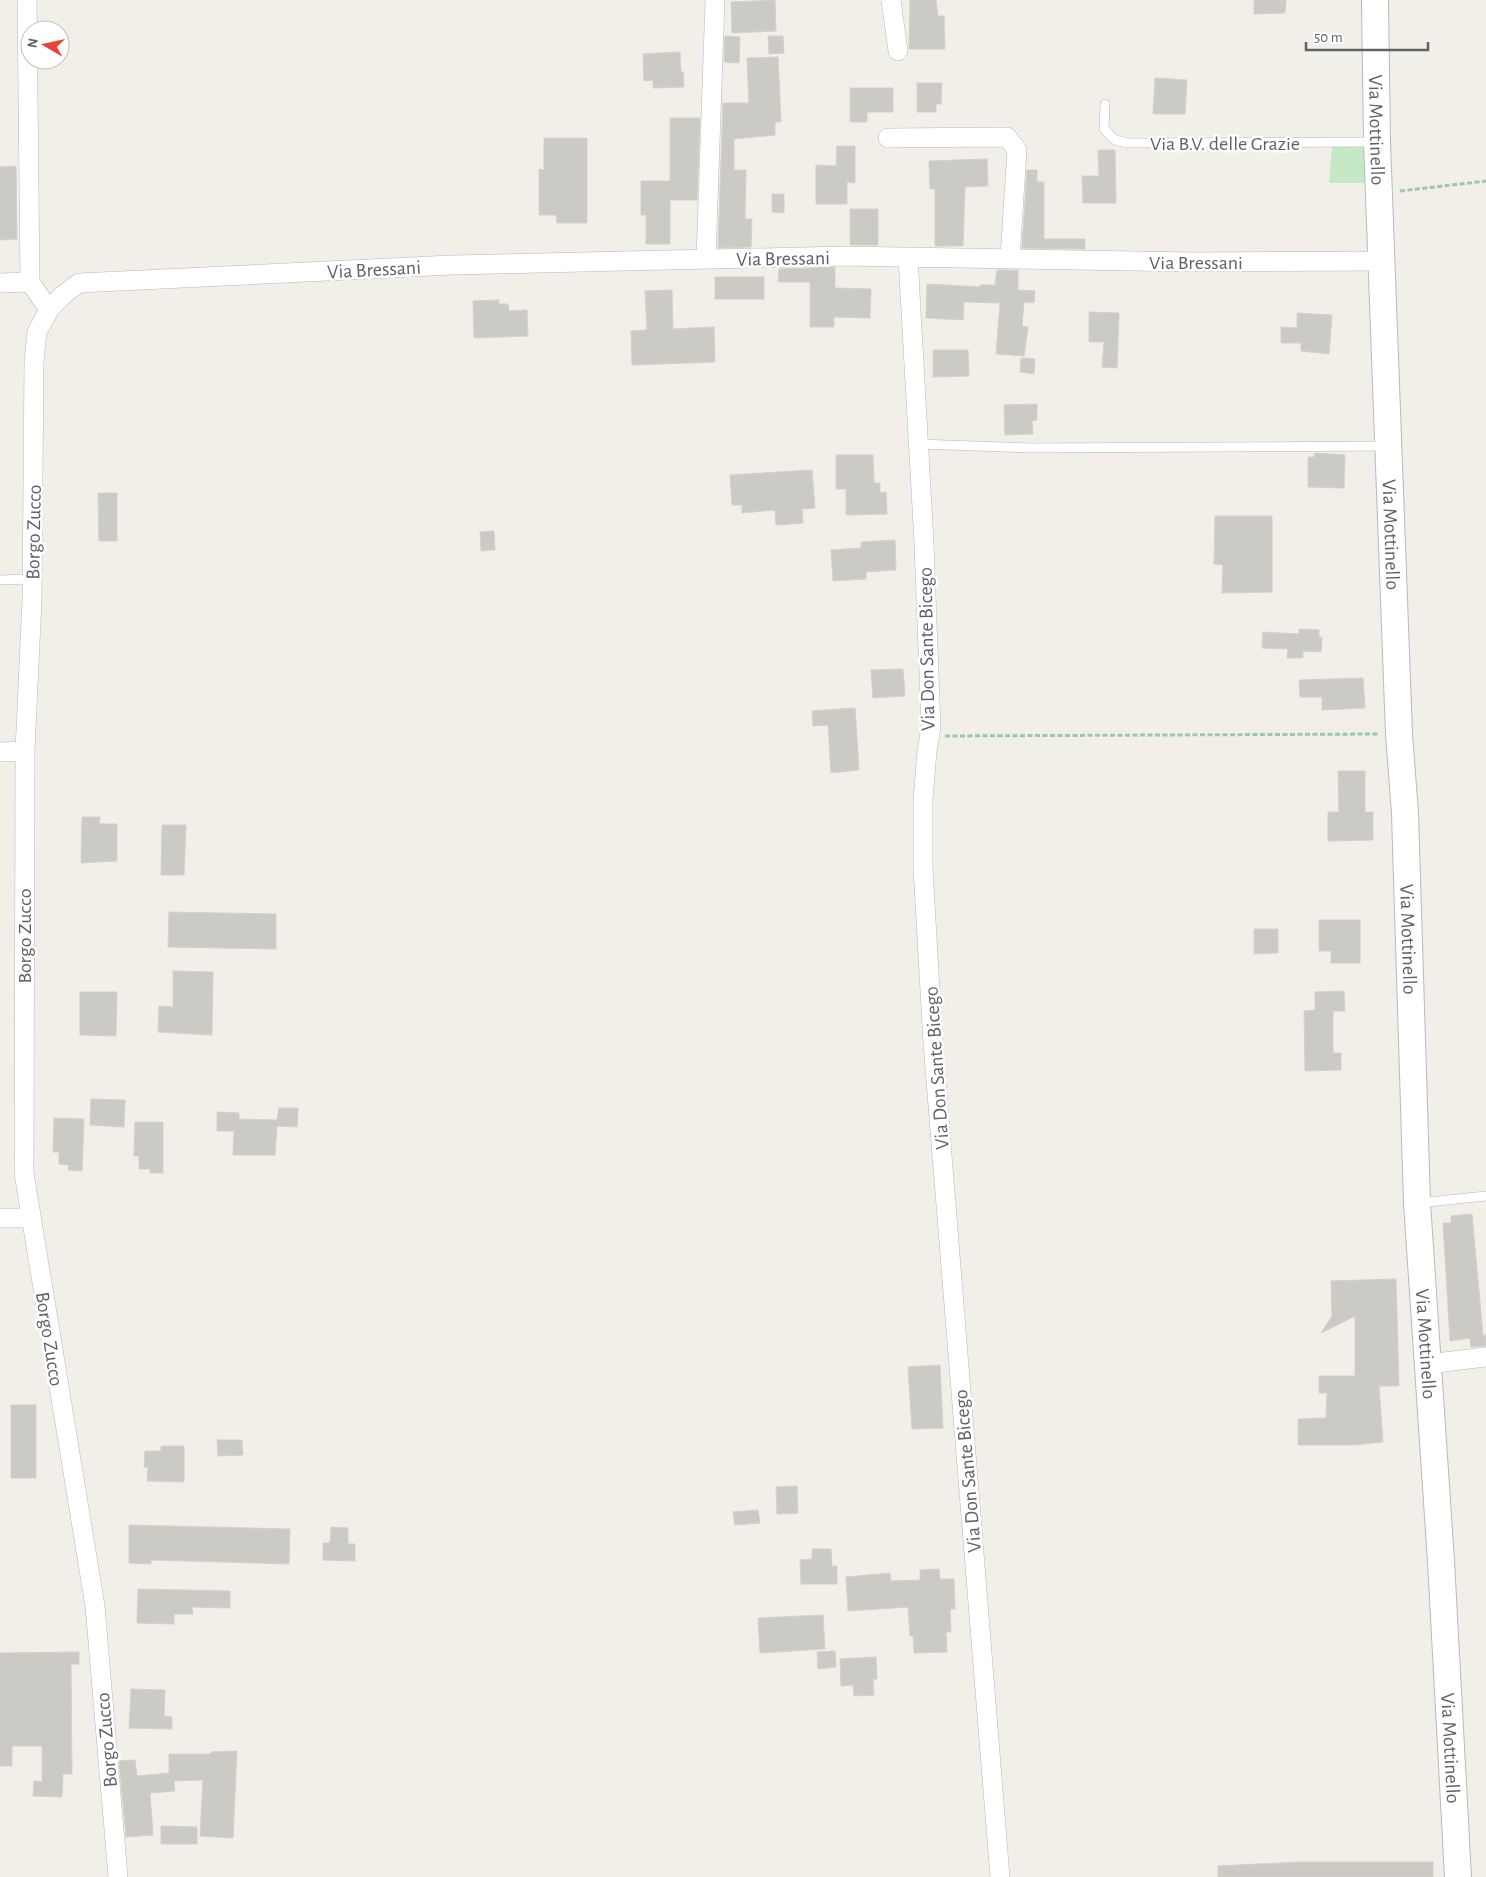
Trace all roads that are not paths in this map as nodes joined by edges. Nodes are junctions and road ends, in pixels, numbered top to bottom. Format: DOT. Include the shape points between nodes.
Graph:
graph roads {
  1 [pos="27,0"];
  2 [pos="714,0"];
  3 [pos="891,0"];
  4 [pos="1375,0"];
  5 [pos="898,51"];
  6 [pos="1105,104"];
  7 [pos="888,138"];
  8 [pos="1377,142"];
  9 [pos="908,257"];
  10 [pos="706,259"];
  11 [pos="1010,259"];
  12 [pos="1382,261"];
  13 [pos="30,282"];
  14 [pos="0,283"];
  15 [pos="50,308"];
  16 [pos="918,444"];
  17 [pos="1388,446"];
  18 [pos="32,579"];
  19 [pos="0,580"];
  20 [pos="25,751"];
  21 [pos="0,752"];
  22 [pos="1486,1196"];
  23 [pos="1417,1203"];
  24 [pos="0,1218"];
  25 [pos="30,1218"];
  26 [pos="1486,1357"];
  27 [pos="1428,1364"];
  28 [pos="118,1877"];
  29 [pos="1000,1877"];
  30 [pos="1458,1877"];
  1 -- 13 [label="street"];
  2 -- 10 [label="street, Via Bressani"];
  3 -- 5 [label="street"];
  4 -- 8 [label="street, Via Mottinello"];
  6 -- 8 [label="lane, Via B.V. delle Grazie" via="1104,129 1116,140 1128,143"];
  7 -- 11 [label="street" via="1007,137 1017,150"];
  8 -- 12 [label="street, Via Mottinello"];
  9 -- 10 [label="street, Via Bressani"];
  9 -- 11 [label="street, Via Bressani"];
  9 -- 16 [label="street, Via Don Sante Bicego"];
  10 -- 15 [label="street, Via Bressani" via="452,265 79,283"];
  11 -- 12 [label="street, Via Bressani"];
  12 -- 17 [label="street, Via Mottinello"];
  13 -- 14 [label="street"];
  13 -- 15 [label="street"];
  15 -- 18 [label="street, Borgo Zucco" via="36,332 34,361"];
  16 -- 17 [label="lane" via="1031,448"];
  16 -- 29 [label="street, Via Don Sante Bicego" via="931,726 923,800 923,858 933,1043"];
  17 -- 23 [label="street, Via Mottinello" via="1405,813"];
  18 -- 19 [label="lane"];
  18 -- 20 [label="street, Borgo Zucco"];
  20 -- 21 [label="street"];
  20 -- 25 [label="street, Borgo Zucco" via="24,1173"];
  22 -- 23 [label="lane"];
  23 -- 27 [label="street, Via Mottinello"];
  24 -- 25 [label="street"];
  25 -- 28 [label="street, Borgo Zucco" via="95,1606"];
  26 -- 27 [label="street"];
  27 -- 30 [label="street, Via Mottinello"];
}
